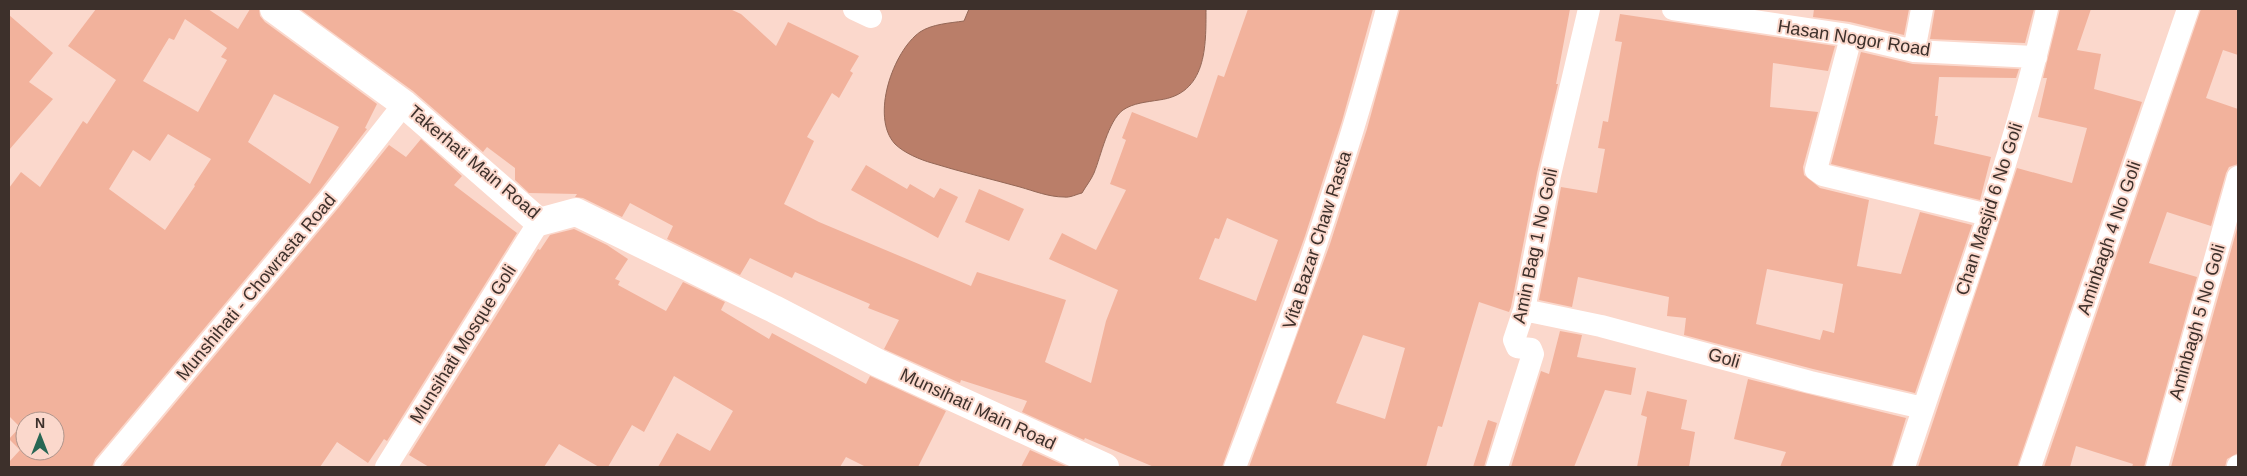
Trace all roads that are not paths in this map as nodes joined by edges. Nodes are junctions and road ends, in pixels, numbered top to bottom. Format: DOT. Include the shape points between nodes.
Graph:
graph roads {
  1 [pos="274,9"];
  2 [pos="1387,9"];
  3 [pos="1589,9"];
  4 [pos="1673,9"];
  5 [pos="1922,9"];
  6 [pos="2047,9"];
  7 [pos="2188,9"];
  8 [pos="1852,37"];
  9 [pos="1914,51"];
  10 [pos="2036,57"];
  11 [pos="404,104"];
  12 [pos="2238,177"];
  13 [pos="1988,215"];
  14 [pos="539,222"];
  15 [pos="1524,310"];
  16 [pos="878,363"];
  17 [pos="1923,408"];
  18 [pos="105,467"];
  19 [pos="386,467"];
  20 [pos="1105,467"];
  21 [pos="1235,467"];
  22 [pos="1497,467"];
  23 [pos="1904,467"];
  24 [pos="2030,467"];
  25 [pos="2156,467"];
  1 -- 11 [label="street, Takerhati Main Road"];
  2 -- 21 [label="street, Vita Bazar Chaw Rasta" via="1319,240"];
  3 -- 15 [label="street, Amin Bag 1 No Goli" via="1554,156"];
  4 -- 8 [label="street, Hasan Nogor Road"];
  5 -- 9 [label="street"];
  6 -- 10 [label="street, Chan Masjid 6 No Goli"];
  7 -- 24 [label="street, Aminbagh 4 No Goli"];
  8 -- 9 [label="street, Hasan Nogor Road"];
  8 -- 13 [label="street" via="1816,170"];
  9 -- 10 [label="street, Hasan Nogor Road"];
  10 -- 13 [label="street, Chan Masjid 6 No Goli"];
  11 -- 14 [label="street, Takerhati Main Road"];
  11 -- 18 [label="street, Munshihati - Chowrasta Road" via="330,198"];
  12 -- 25 [label="street, Aminbagh 5 No Goli"];
  13 -- 17 [label="street, Chan Masjid 6 No Goli"];
  14 -- 16 [label="street, Takerhati Main Road" via="576,212"];
  14 -- 19 [label="street, Munsihati Mosque Goli"];
  15 -- 17 [label="street, Goli" via="1601,326 1810,382"];
  15 -- 22 [label="street, Amin Bag 1 No Goli" via="1514,344 1531,349 1533,354"];
  16 -- 20 [label="street, Munsihati Main Road"];
  17 -- 23 [label="street, Chan Masjid 6 No Goli"];
}
